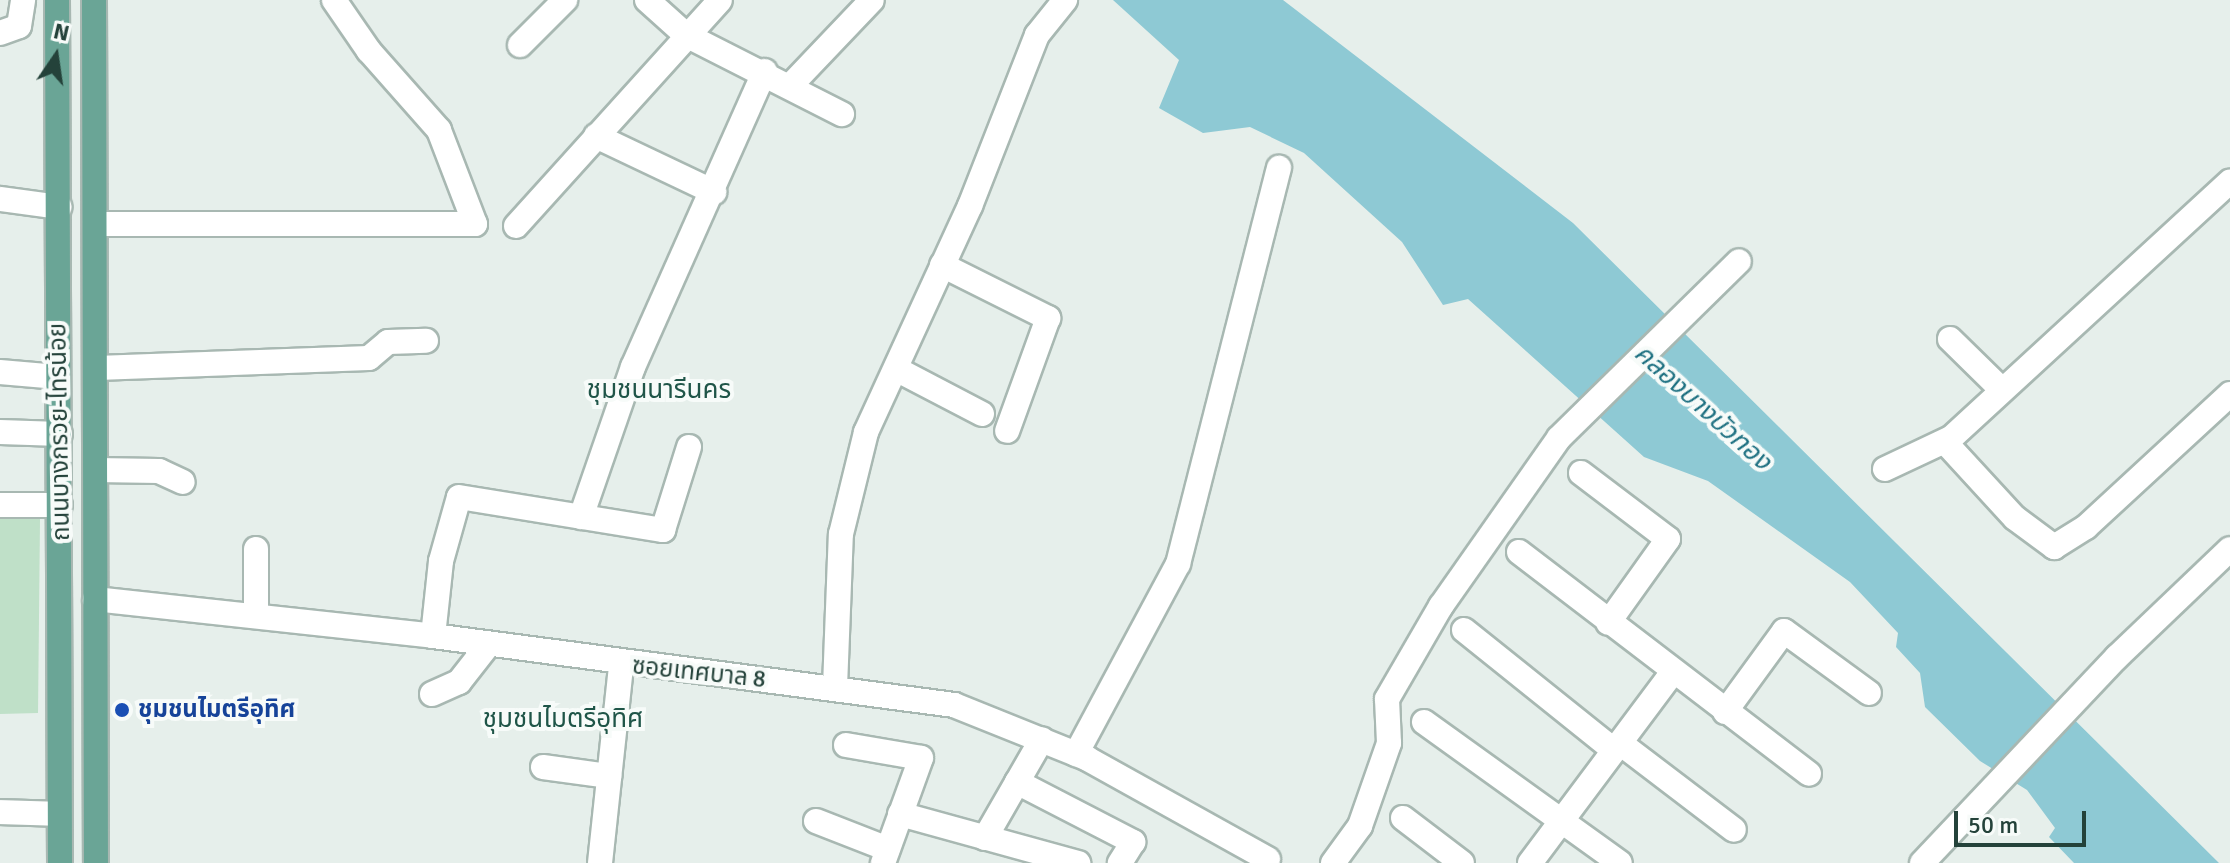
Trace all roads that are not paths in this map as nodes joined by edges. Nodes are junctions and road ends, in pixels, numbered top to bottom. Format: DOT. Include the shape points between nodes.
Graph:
graph roads {
  1 [pos="23,0"];
  2 [pos="57,0"];
  3 [pos="94,0"];
  4 [pos="334,0"];
  5 [pos="565,0"];
  6 [pos="647,0"];
  7 [pos="720,0"];
  8 [pos="872,0"];
  9 [pos="1065,0"];
  10 [pos="0,33"];
  11 [pos="686,35"];
  12 [pos="520,45"];
  13 [pos="765,71"];
  14 [pos="791,85"];
  15 [pos="842,114"];
  16 [pos="596,136"];
  17 [pos="1279,168"];
  18 [pos="2230,181"];
  19 [pos="714,192"];
  20 [pos="0,199"];
  21 [pos="59,207"];
  22 [pos="96,224"];
  23 [pos="516,226"];
  24 [pos="1739,261"];
  25 [pos="942,265"];
  26 [pos="1950,339"];
  27 [pos="426,341"];
  28 [pos="97,368"];
  29 [pos="896,369"];
  30 [pos="0,372"];
  31 [pos="58,377"];
  32 [pos="2002,390"];
  33 [pos="2230,394"];
  34 [pos="982,414"];
  35 [pos="1007,431"];
  36 [pos="0,432"];
  37 [pos="60,434"];
  38 [pos="1945,442"];
  39 [pos="689,447"];
  40 [pos="1885,469"];
  41 [pos="96,470"];
  42 [pos="1581,473"];
  43 [pos="183,482"];
  44 [pos="0,505"];
  45 [pos="60,505"];
  46 [pos="581,517"];
  47 [pos="256,549"];
  48 [pos="2230,549"];
  49 [pos="1519,552"];
  50 [pos="95,599"];
  51 [pos="256,615"];
  52 [pos="1608,623"];
  53 [pos="1464,630"];
  54 [pos="433,636"];
  55 [pos="488,645"];
  56 [pos="621,665"];
  57 [pos="1672,673"];
  58 [pos="835,687"];
  59 [pos="1869,693"];
  60 [pos="432,694"];
  61 [pos="1725,712"];
  62 [pos="1424,722"];
  63 [pos="1042,739"];
  64 [pos="846,745"];
  65 [pos="1617,747"];
  66 [pos="1076,754"];
  67 [pos="543,767"];
  68 [pos="1809,774"];
  69 [pos="609,776"];
  70 [pos="1017,782"];
  71 [pos="0,812"];
  72 [pos="59,814"];
  73 [pos="900,814"];
  74 [pos="1403,818"];
  75 [pos="1562,820"];
  76 [pos="816,821"];
  77 [pos="1734,830"];
  78 [pos="985,838"];
  79 [pos="886,856"];
  80 [pos="1268,859"];
  81 [pos="60,863"];
  82 [pos="96,863"];
  83 [pos="600,863"];
  84 [pos="1078,863"];
  85 [pos="1120,863"];
  86 [pos="1333,863"];
  87 [pos="1462,863"];
  88 [pos="1530,863"];
  89 [pos="1620,863"];
  90 [pos="1922,863"];
  1 -- 10 [label="street" via="19,26"];
  2 -- 21 [label="main road, ถนนบางกรวย-ไทรน้อย"];
  3 -- 22 [label="main road, ถนนบางกรวย-ไทรน้อย"];
  4 -- 22 [label="street" via="369,51 439,130 475,224"];
  5 -- 12 [label="street"];
  6 -- 11 [label="street"];
  7 -- 11 [label="street"];
  8 -- 14 [label="street"];
  9 -- 25 [label="street" via="1037,35"];
  11 -- 13 [label="street"];
  11 -- 16 [label="street"];
  13 -- 14 [label="street"];
  13 -- 19 [label="street"];
  14 -- 15 [label="street"];
  16 -- 19 [label="street"];
  16 -- 23 [label="street"];
  17 -- 66 [label="street" via="1178,564"];
  18 -- 32 [label="street"];
  19 -- 46 [label="street" via="633,367"];
  20 -- 21 [label="street"];
  21 -- 31 [label="main road, ถนนบางกรวย-ไทรน้อย"];
  22 -- 28 [label="main road, ถนนบางกรวย-ไทรน้อย"];
  24 -- 86 [label="street" via="1559,438 1441,606 1387,699 1389,743 1360,826"];
  25 -- 29 [label="street"];
  25 -- 35 [label="street" via="1048,318"];
  26 -- 32 [label="street"];
  27 -- 28 [label="street" via="388,342 369,358"];
  28 -- 41 [label="main road, ถนนบางกรวย-ไทรน้อย"];
  29 -- 34 [label="street"];
  29 -- 58 [label="street" via="853,471 835,585"];
  30 -- 31 [label="street"];
  31 -- 37 [label="main road, ถนนบางกรวย-ไทรน้อย"];
  32 -- 38 [label="street"];
  33 -- 38 [label="street" via="2086,527 2054,547 2015,518"];
  36 -- 37 [label="street"];
  37 -- 45 [label="main road, ถนนบางกรวย-ไทรน้อย"];
  38 -- 40 [label="street"];
  39 -- 46 [label="street" via="663,530"];
  41 -- 43 [label="street" via="159,471"];
  41 -- 50 [label="main road, ถนนบางกรวย-ไทรน้อย"];
  42 -- 52 [label="street" via="1668,539"];
  44 -- 45 [label="street"];
  45 -- 72 [label="main road, ถนนบางกรวย-ไทรน้อย"];
  46 -- 54 [label="street" via="459,497 441,561"];
  47 -- 51 [label="street"];
  48 -- 90 [label="street" via="2117,657"];
  49 -- 52 [label="street"];
  50 -- 51 [label="street, ซอยเทศบาล 8"];
  50 -- 82 [label="main road, ถนนบางกรวย-ไทรน้อย"];
  51 -- 54 [label="street, ซอยเทศบาล 8"];
  52 -- 57 [label="street"];
  53 -- 65 [label="street"];
  54 -- 55 [label="street, ซอยเทศบาล 8"];
  55 -- 56 [label="street, ซอยเทศบาล 8"];
  55 -- 60 [label="street" via="459,682"];
  56 -- 58 [label="street, ซอยเทศบาล 8"];
  56 -- 69 [label="street"];
  57 -- 61 [label="street"];
  57 -- 65 [label="street"];
  58 -- 63 [label="street, ซอยเทศบาล 8" via="976,711"];
  59 -- 61 [label="street" via="1784,631"];
  61 -- 68 [label="street"];
  62 -- 75 [label="street"];
  63 -- 66 [label="street, ซอยเทศบาล 8"];
  63 -- 70 [label="street"];
  64 -- 73 [label="street" via="921,758"];
  65 -- 75 [label="street"];
  65 -- 77 [label="street"];
  66 -- 80 [label="street, ซอยเทศบาล 8"];
  67 -- 69 [label="street"];
  69 -- 83 [label="street"];
  70 -- 78 [label="street"];
  70 -- 85 [label="street" via="1133,842"];
  71 -- 72 [label="street"];
  72 -- 81 [label="main road, ถนนบางกรวย-ไทรน้อย"];
  73 -- 78 [label="street"];
  73 -- 79 [label="street"];
  74 -- 87 [label="street"];
  75 -- 88 [label="street"];
  75 -- 89 [label="street"];
  76 -- 79 [label="street"];
  78 -- 84 [label="street"];
}
